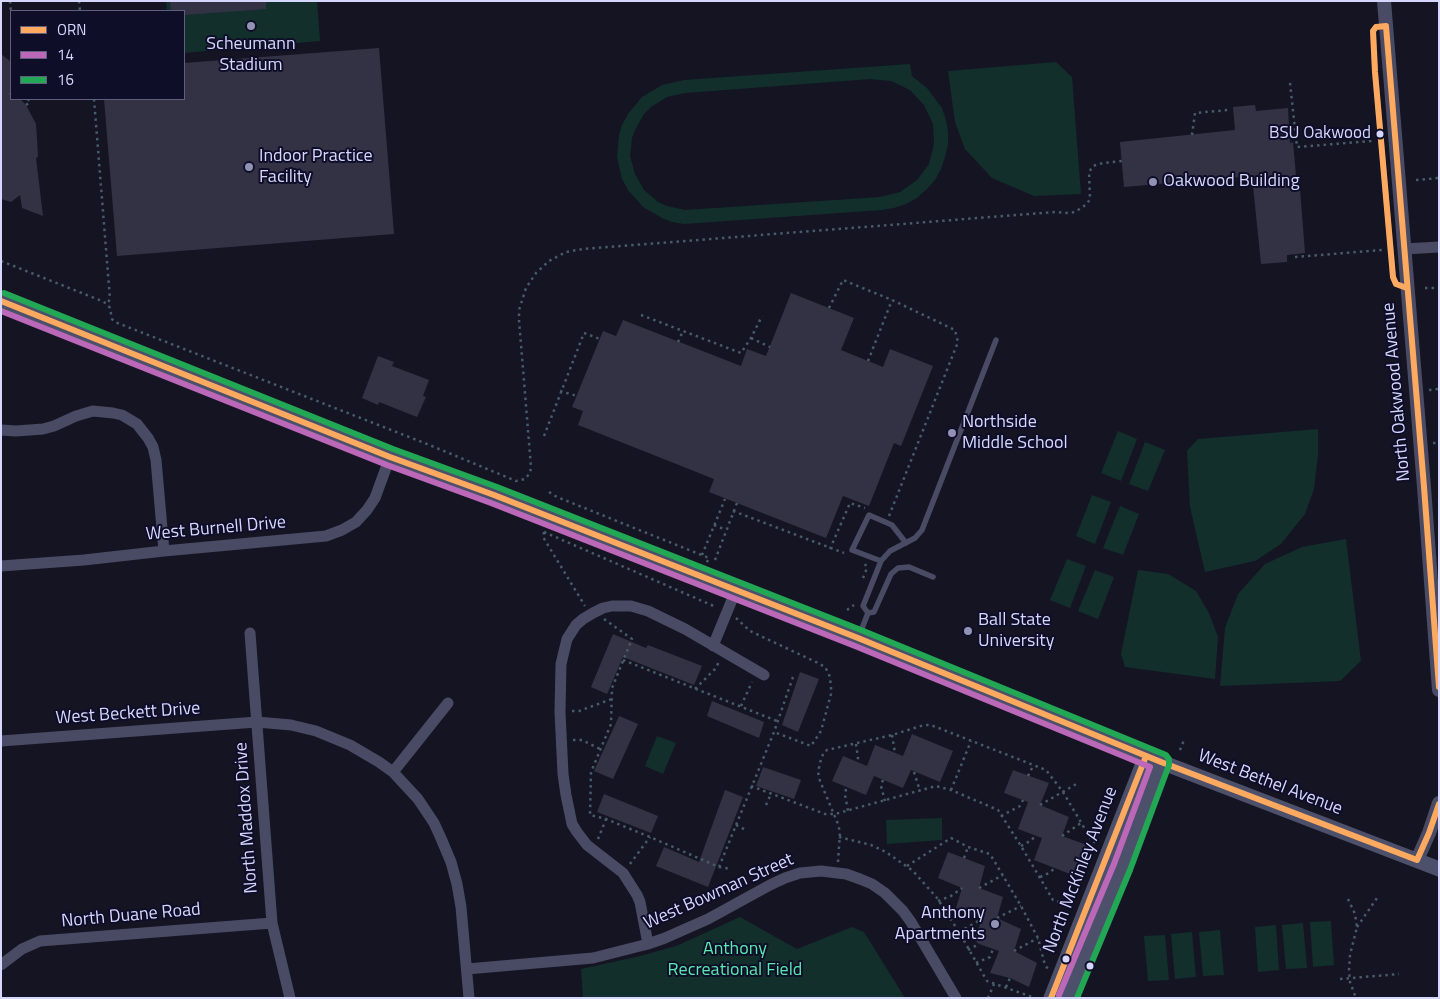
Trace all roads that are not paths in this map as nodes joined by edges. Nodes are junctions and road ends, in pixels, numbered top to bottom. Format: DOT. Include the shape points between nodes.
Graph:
graph roads {
  1 [pos="1384,1"];
  2 [pos="1386,26"];
  3 [pos="1439,247"];
  4 [pos="1404,249"];
  5 [pos="1407,288"];
  6 [pos="1,301"];
  7 [pos="996,340"];
  8 [pos="1,430"];
  9 [pos="390,457"];
  10 [pos="906,543"];
  11 [pos="164,551"];
  12 [pos="881,562"];
  13 [pos="1,566"];
  14 [pos="934,577"];
  15 [pos="736,590"];
  16 [pos="868,613"];
  17 [pos="250,633"];
  18 [pos="858,638"];
  19 [pos="713,646"];
  20 [pos="1437,653"];
  21 [pos="761,673"];
  22 [pos="1439,690"];
  23 [pos="448,703"];
  24 [pos="257,722"];
  25 [pos="1,741"];
  26 [pos="1146,756"];
  27 [pos="1161,762"];
  28 [pos="393,772"];
  29 [pos="1439,803"];
  30 [pos="1417,860"];
  31 [pos="1439,869"];
  32 [pos="272,923"];
  33 [pos="648,944"];
  34 [pos="1,965"];
  35 [pos="467,969"];
  36 [pos="290,998"];
  37 [pos="469,998"];
  38 [pos="956,998"];
  39 [pos="1051,998"];
  40 [pos="1067,998"];
  1 -- 2 [label="street, North Oakwood Avenue"];
  2 -- 4 [label="street, North Oakwood Avenue"];
  2 -- 5 [label="lane" via="1376,27 1373,31 1381,140 1393,277 1396,284"];
  3 -- 4 [label="street"];
  4 -- 5 [label="street, North Oakwood Avenue"];
  5 -- 20 [label="street, North Oakwood Avenue"];
  6 -- 9 [label="main road, West Bethel Avenue"];
  7 -- 10 [label="lane" via="922,530"];
  8 -- 11 [label="street" via="43,429 93,411 113,412 138,424 153,447 156,460"];
  9 -- 11 [label="street, West Burnell Drive" via="374,498 356,522 342,530 311,538"];
  9 -- 15 [label="main road, West Bethel Avenue"];
  10 -- 12 [label="lane" via="890,551"];
  10 -- 12 [label="lane" via="892,525 869,515 852,550"];
  11 -- 13 [label="street, West Burnell Drive"];
  12 -- 16 [label="lane" via="863,606"];
  14 -- 16 [label="lane" via="909,567 898,568 891,574 874,612"];
  15 -- 18 [label="main road, West Bethel Avenue"];
  15 -- 19 [label="street"];
  16 -- 18 [label="lane"];
  17 -- 24 [label="street, North Maddox Drive"];
  18 -- 26 [label="main road, West Bethel Avenue"];
  19 -- 21 [label="street"];
  19 -- 33 [label="street" via="640,608 612,606 593,612 576,624 561,664 560,712 565,788 572,824 590,847 623,874 637,895"];
  20 -- 22 [label="street, North Oakwood Avenue"];
  23 -- 28 [label="street"];
  24 -- 25 [label="street, West Beckett Drive"];
  24 -- 28 [label="street, West Beckett Drive" via="316,730 350,745"];
  24 -- 32 [label="street, North Maddox Drive"];
  26 -- 27 [label="main road, West Bethel Avenue"];
  26 -- 39 [label="main road, North McKinley Avenue"];
  27 -- 30 [label="main road, West Bethel Avenue"];
  27 -- 40 [label="main road, North McKinley Avenue" via="1122,867"];
  28 -- 35 [label="street, West Beckett Drive" via="418,799 434,823 451,862 461,907"];
  29 -- 30 [label="street"];
  30 -- 31 [label="main road, West Bethel Avenue"];
  32 -- 34 [label="street, North Duane Road" via="40,941 22,948"];
  32 -- 36 [label="street, North Maddox Drive"];
  33 -- 35 [label="street, West Bowman Street" via="593,958"];
  33 -- 38 [label="street, West Bowman Street" via="708,919 785,878 810,871 837,873 872,884 895,902 911,922"];
  35 -- 37 [label="street, West Beckett Drive"];
}
